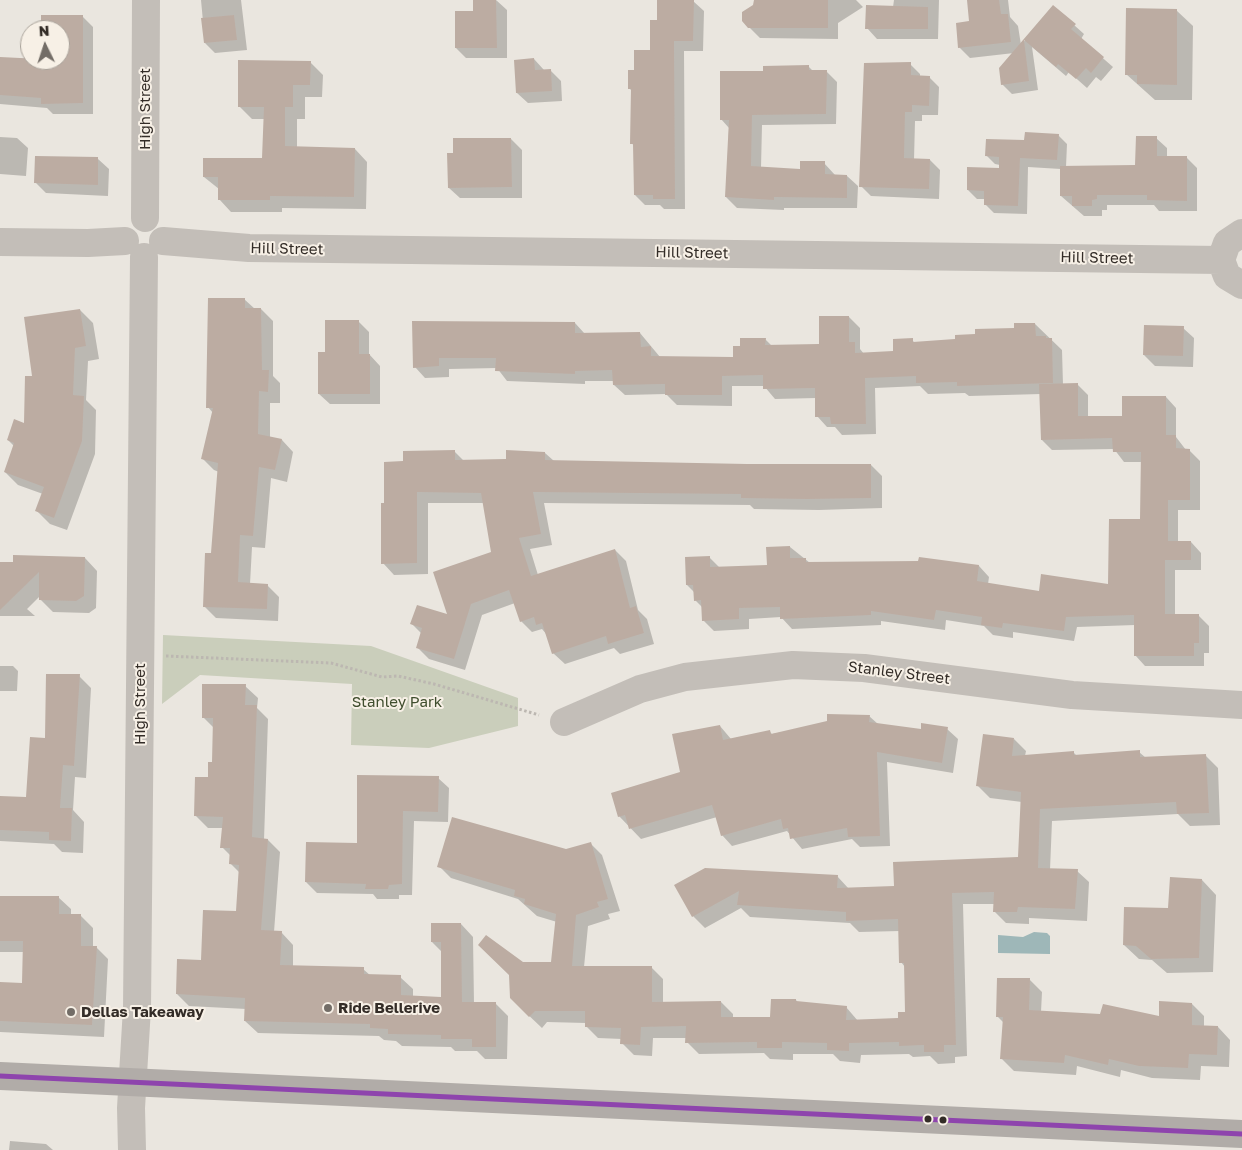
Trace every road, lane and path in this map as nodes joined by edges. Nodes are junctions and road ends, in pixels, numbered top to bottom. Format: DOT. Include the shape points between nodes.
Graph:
graph roads {
  1 [pos="146,0"];
  2 [pos="1242,233"];
  3 [pos="0,242"];
  4 [pos="144,246"];
  5 [pos="1221,260"];
  6 [pos="1242,285"];
  7 [pos="140,655"];
  8 [pos="1242,705"];
  9 [pos="564,722"];
  10 [pos="0,1076"];
  11 [pos="134,1082"];
  12 [pos="1242,1134"];
  13 [pos="132,1150"];
  1 -- 4 [label="street, High Street" via="145,218 138,219 128,228"];
  2 -- 5 [label="street" via="1227,243"];
  3 -- 4 [label="street, Hill Street"];
  4 -- 5 [label="street, Hill Street"];
  4 -- 7 [label="street, High Street"];
  5 -- 6 [label="street" via="1227,276"];
  7 -- 9 [label="path" via="331,662 382,677 398,676 434,684"];
  7 -- 11 [label="street, High Street"];
  8 -- 9 [label="street, Stanley Street" via="1072,695 864,668 793,665 685,677 640,689"];
  10 -- 11 [label="main road"];
  11 -- 12 [label="main road"];
  11 -- 13 [label="street, High Street"];
}
